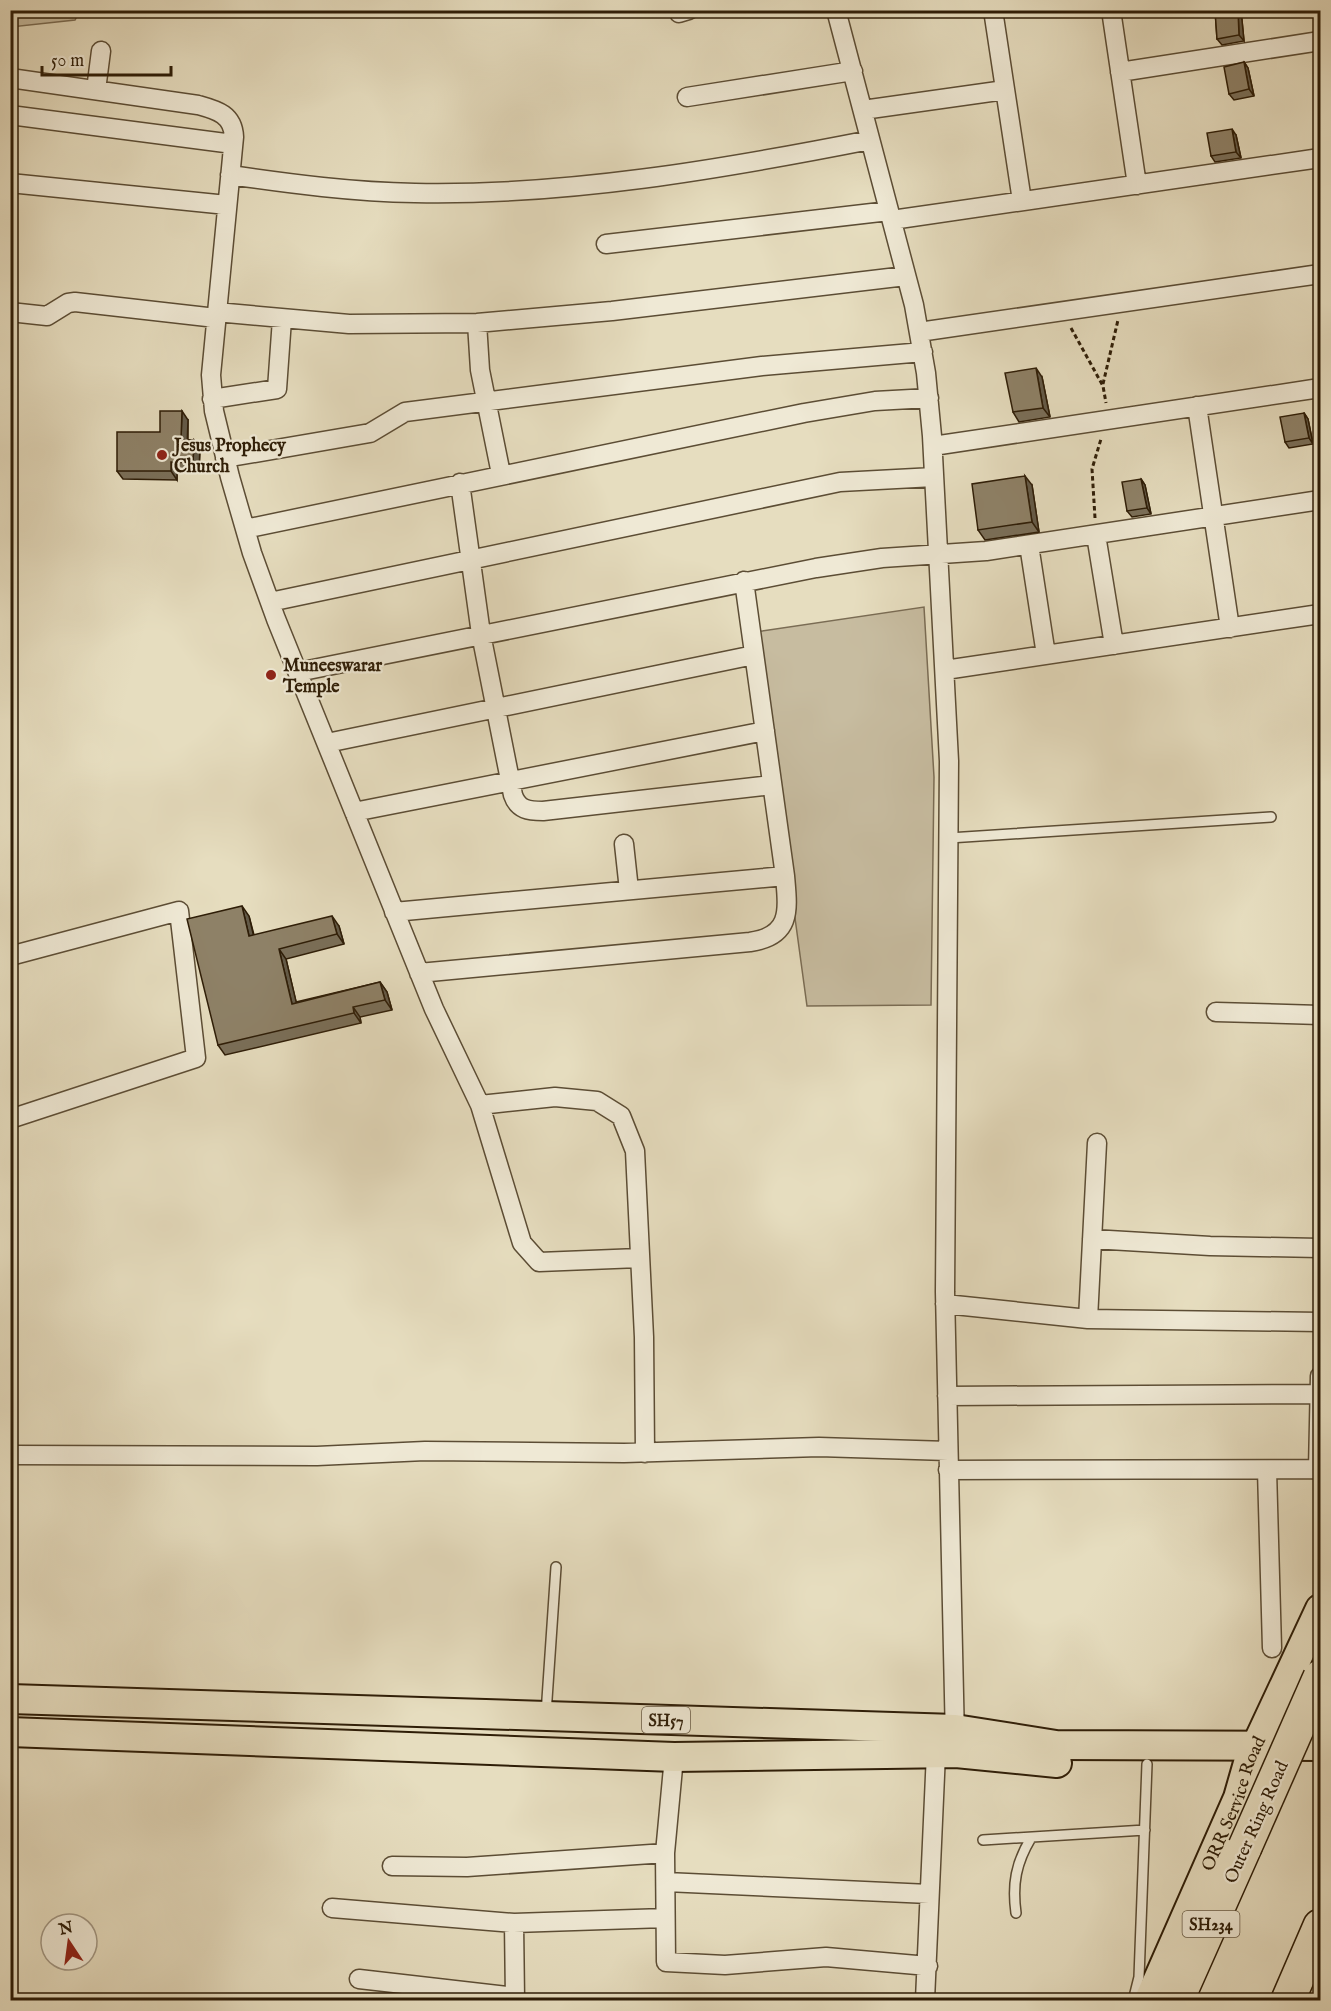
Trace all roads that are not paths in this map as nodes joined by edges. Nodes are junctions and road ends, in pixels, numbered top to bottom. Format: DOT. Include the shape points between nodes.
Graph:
graph roads {
  1 [pos="836,10"];
  2 [pos="993,10"];
  3 [pos="1111,10"];
  4 [pos="1320,41"];
  5 [pos="101,51"];
  6 [pos="853,71"];
  7 [pos="1120,72"];
  8 [pos="10,78"];
  9 [pos="96,90"];
  10 [pos="1005,90"];
  11 [pos="687,98"];
  12 [pos="863,110"];
  13 [pos="10,115"];
  14 [pos="870,140"];
  15 [pos="233,144"];
  16 [pos="1320,158"];
  17 [pos="230,175"];
  18 [pos="10,183"];
  19 [pos="1137,185"];
  20 [pos="1022,201"];
  21 [pos="227,206"];
  22 [pos="890,215"];
  23 [pos="606,244"];
  24 [pos="1320,274"];
  25 [pos="906,276"];
  26 [pos="10,312"];
  27 [pos="216,315"];
  28 [pos="282,319"];
  29 [pos="477,323"];
  30 [pos="920,332"];
  31 [pos="923,352"];
  32 [pos="1320,388"];
  33 [pos="929,398"];
  34 [pos="212,399"];
  35 [pos="485,402"];
  36 [pos="1197,406"];
  37 [pos="933,446"];
  38 [pos="225,458"];
  39 [pos="501,474"];
  40 [pos="934,477"];
  41 [pos="460,483"];
  42 [pos="1320,500"];
  43 [pos="1214,516"];
  44 [pos="245,529"];
  45 [pos="1096,535"];
  46 [pos="1029,545"];
  47 [pos="937,554"];
  48 [pos="471,560"];
  49 [pos="744,581"];
  50 [pos="270,603"];
  51 [pos="1320,614"];
  52 [pos="1230,628"];
  53 [pos="481,634"];
  54 [pos="1114,645"];
  55 [pos="754,655"];
  56 [pos="1046,655"];
  57 [pos="945,670"];
  58 [pos="298,672"];
  59 [pos="496,709"];
  60 [pos="765,731"];
  61 [pos="327,743"];
  62 [pos="510,781"];
  63 [pos="772,785"];
  64 [pos="354,812"];
  65 [pos="1271,817"];
  66 [pos="949,838"];
  67 [pos="624,844"];
  68 [pos="785,876"];
  69 [pos="629,890"];
  70 [pos="394,912"];
  71 [pos="10,956"];
  72 [pos="419,973"];
  73 [pos="1216,1012"];
  74 [pos="1320,1015"];
  75 [pos="480,1105"];
  76 [pos="10,1119"];
  77 [pos="1097,1143"];
  78 [pos="1092,1239"];
  79 [pos="1320,1248"];
  80 [pos="639,1258"];
  81 [pos="945,1304"];
  82 [pos="1088,1320"];
  83 [pos="1320,1322"];
  84 [pos="1320,1376"];
  85 [pos="1319,1394"];
  86 [pos="947,1396"];
  87 [pos="948,1451"];
  88 [pos="645,1453"];
  89 [pos="10,1455"];
  90 [pos="948,1470"];
  91 [pos="1267,1470"];
  92 [pos="1319,1470"];
  93 [pos="556,1567"];
  94 [pos="1320,1609"];
  95 [pos="1272,1648"];
  96 [pos="1320,1677"];
  97 [pos="10,1699"];
  98 [pos="546,1716"];
  99 [pos="10,1732"];
  100 [pos="949,1745"];
  101 [pos="1320,1746"];
  102 [pos="1253,1754"];
  103 [pos="674,1757"];
  104 [pos="1147,1764"];
  105 [pos="1320,1764"];
  106 [pos="1145,1830"];
  107 [pos="1031,1838"];
  108 [pos="983,1840"];
  109 [pos="665,1853"];
  110 [pos="392,1866"];
  111 [pos="666,1882"];
  112 [pos="929,1894"];
  113 [pos="332,1908"];
  114 [pos="1016,1913"];
  115 [pos="665,1918"];
  116 [pos="514,1923"];
  117 [pos="1320,1926"];
  118 [pos="928,1966"];
  119 [pos="359,1979"];
  120 [pos="516,1999"];
  121 [pos="925,2001"];
  122 [pos="1130,2001"];
  123 [pos="1149,2001"];
  124 [pos="1177,2001"];
  125 [pos="1288,2001"];
  1 -- 6 [label="street"];
  2 -- 10 [label="street"];
  3 -- 7 [label="street"];
  4 -- 7 [label="street"];
  5 -- 9 [label="street"];
  6 -- 11 [label="street"];
  6 -- 12 [label="street"];
  7 -- 19 [label="street"];
  8 -- 9 [label="street"];
  9 -- 15 [label="street" via="213,109 229,118"];
  10 -- 12 [label="street"];
  10 -- 20 [label="street"];
  12 -- 14 [label="street"];
  13 -- 15 [label="street"];
  14 -- 17 [label="street" via="700,171 488,192 347,190"];
  14 -- 22 [label="street"];
  15 -- 17 [label="street"];
  16 -- 19 [label="street"];
  17 -- 21 [label="street"];
  18 -- 21 [label="street"];
  19 -- 20 [label="street"];
  20 -- 22 [label="street"];
  21 -- 27 [label="street"];
  22 -- 23 [label="street"];
  22 -- 25 [label="street"];
  24 -- 30 [label="street"];
  25 -- 29 [label="street"];
  25 -- 30 [label="street"];
  26 -- 27 [label="street" via="47,316 75,302"];
  27 -- 28 [label="street"];
  27 -- 34 [label="street"];
  28 -- 29 [label="street"];
  28 -- 34 [label="street" via="278,389"];
  29 -- 35 [label="street"];
  30 -- 31 [label="street"];
  31 -- 33 [label="street"];
  31 -- 35 [label="street" via="762,366"];
  32 -- 36 [label="street"];
  33 -- 37 [label="street"];
  33 -- 39 [label="street" via="840,406"];
  34 -- 38 [label="street"];
  35 -- 38 [label="street" via="405,412 370,433"];
  35 -- 39 [label="street"];
  36 -- 37 [label="street"];
  36 -- 43 [label="street"];
  37 -- 40 [label="street"];
  38 -- 44 [label="street"];
  39 -- 41 [label="street"];
  40 -- 47 [label="street"];
  40 -- 48 [label="street" via="840,482"];
  41 -- 44 [label="street"];
  41 -- 48 [label="street"];
  42 -- 43 [label="street"];
  43 -- 45 [label="street"];
  43 -- 52 [label="street"];
  44 -- 50 [label="street"];
  45 -- 46 [label="street"];
  45 -- 54 [label="street"];
  46 -- 47 [label="street"];
  46 -- 56 [label="street"];
  47 -- 49 [label="street" via="882,558"];
  47 -- 57 [label="street"];
  48 -- 50 [label="street"];
  48 -- 53 [label="street"];
  49 -- 53 [label="street"];
  49 -- 55 [label="street"];
  50 -- 58 [label="street"];
  51 -- 52 [label="street"];
  52 -- 54 [label="street"];
  53 -- 58 [label="street"];
  53 -- 59 [label="street"];
  54 -- 56 [label="street"];
  55 -- 59 [label="street"];
  55 -- 60 [label="street"];
  56 -- 57 [label="street"];
  57 -- 66 [label="street"];
  58 -- 61 [label="street"];
  59 -- 61 [label="street"];
  59 -- 62 [label="street"];
  60 -- 62 [label="street"];
  60 -- 63 [label="street"];
  61 -- 64 [label="street"];
  62 -- 63 [label="street" via="519,805 534,811"];
  62 -- 64 [label="street"];
  63 -- 68 [label="street"];
  64 -- 70 [label="street"];
  65 -- 66 [label="lane"];
  66 -- 81 [label="street"];
  67 -- 69 [label="street"];
  68 -- 69 [label="street"];
  68 -- 72 [label="street" via="785,921 774,934 759,940"];
  69 -- 70 [label="street"];
  70 -- 72 [label="street"];
  71 -- 76 [label="street" via="178,911 196,1058"];
  72 -- 75 [label="street"];
  73 -- 74 [label="street"];
  75 -- 80 [label="street" via="522,1243 539,1262"];
  75 -- 80 [label="street" via="555,1097 597,1101 621,1116 635,1151"];
  77 -- 78 [label="street"];
  78 -- 79 [label="street"];
  78 -- 82 [label="street"];
  80 -- 88 [label="street"];
  81 -- 82 [label="street"];
  81 -- 86 [label="street"];
  82 -- 83 [label="street"];
  84 -- 85 [label="street"];
  85 -- 86 [label="street"];
  85 -- 92 [label="street"];
  86 -- 87 [label="street"];
  87 -- 88 [label="street" via="819,1447"];
  87 -- 90 [label="street"];
  88 -- 89 [label="street"];
  90 -- 91 [label="street"];
  90 -- 100 [label="street"];
  91 -- 92 [label="street"];
  91 -- 95 [label="street"];
  93 -- 98 [label="lane"];
  94 -- 102 [label="main road, ORR Service Road"];
  96 -- 124 [label="highway, Outer Ring Road / SH234, bridge"];
  97 -- 98 [label="main road, SH57"];
  98 -- 100 [label="main road, SH57"];
  99 -- 103 [label="main road, SH57"];
  100 -- 102 [label="main road, SH57" via="1056,1745"];
  100 -- 103 [label="main road, SH57"];
  100 -- 104 [label="main road, SH57" via="1059,1763"];
  100 -- 112 [label="street"];
  101 -- 102 [label="main road, SH57"];
  102 -- 104 [label="main road, SH57"];
  102 -- 105 [label="main road, SH57"];
  102 -- 123 [label="main road, ORR Service Road" via="1238,1798"];
  103 -- 109 [label="street"];
  104 -- 106 [label="lane"];
  106 -- 107 [label="lane"];
  106 -- 122 [label="lane" via="1139,1977"];
  107 -- 108 [label="lane"];
  107 -- 114 [label="lane" via="1016,1870"];
  109 -- 110 [label="street" via="467,1867"];
  109 -- 111 [label="street"];
  111 -- 112 [label="street"];
  111 -- 115 [label="street"];
  112 -- 118 [label="street"];
  113 -- 116 [label="street"];
  115 -- 116 [label="street"];
  115 -- 118 [label="street" via="666,1962 725,1965 826,1957"];
  116 -- 120 [label="street"];
  117 -- 125 [label="highway"];
  118 -- 121 [label="street"];
  119 -- 120 [label="street"];
}
